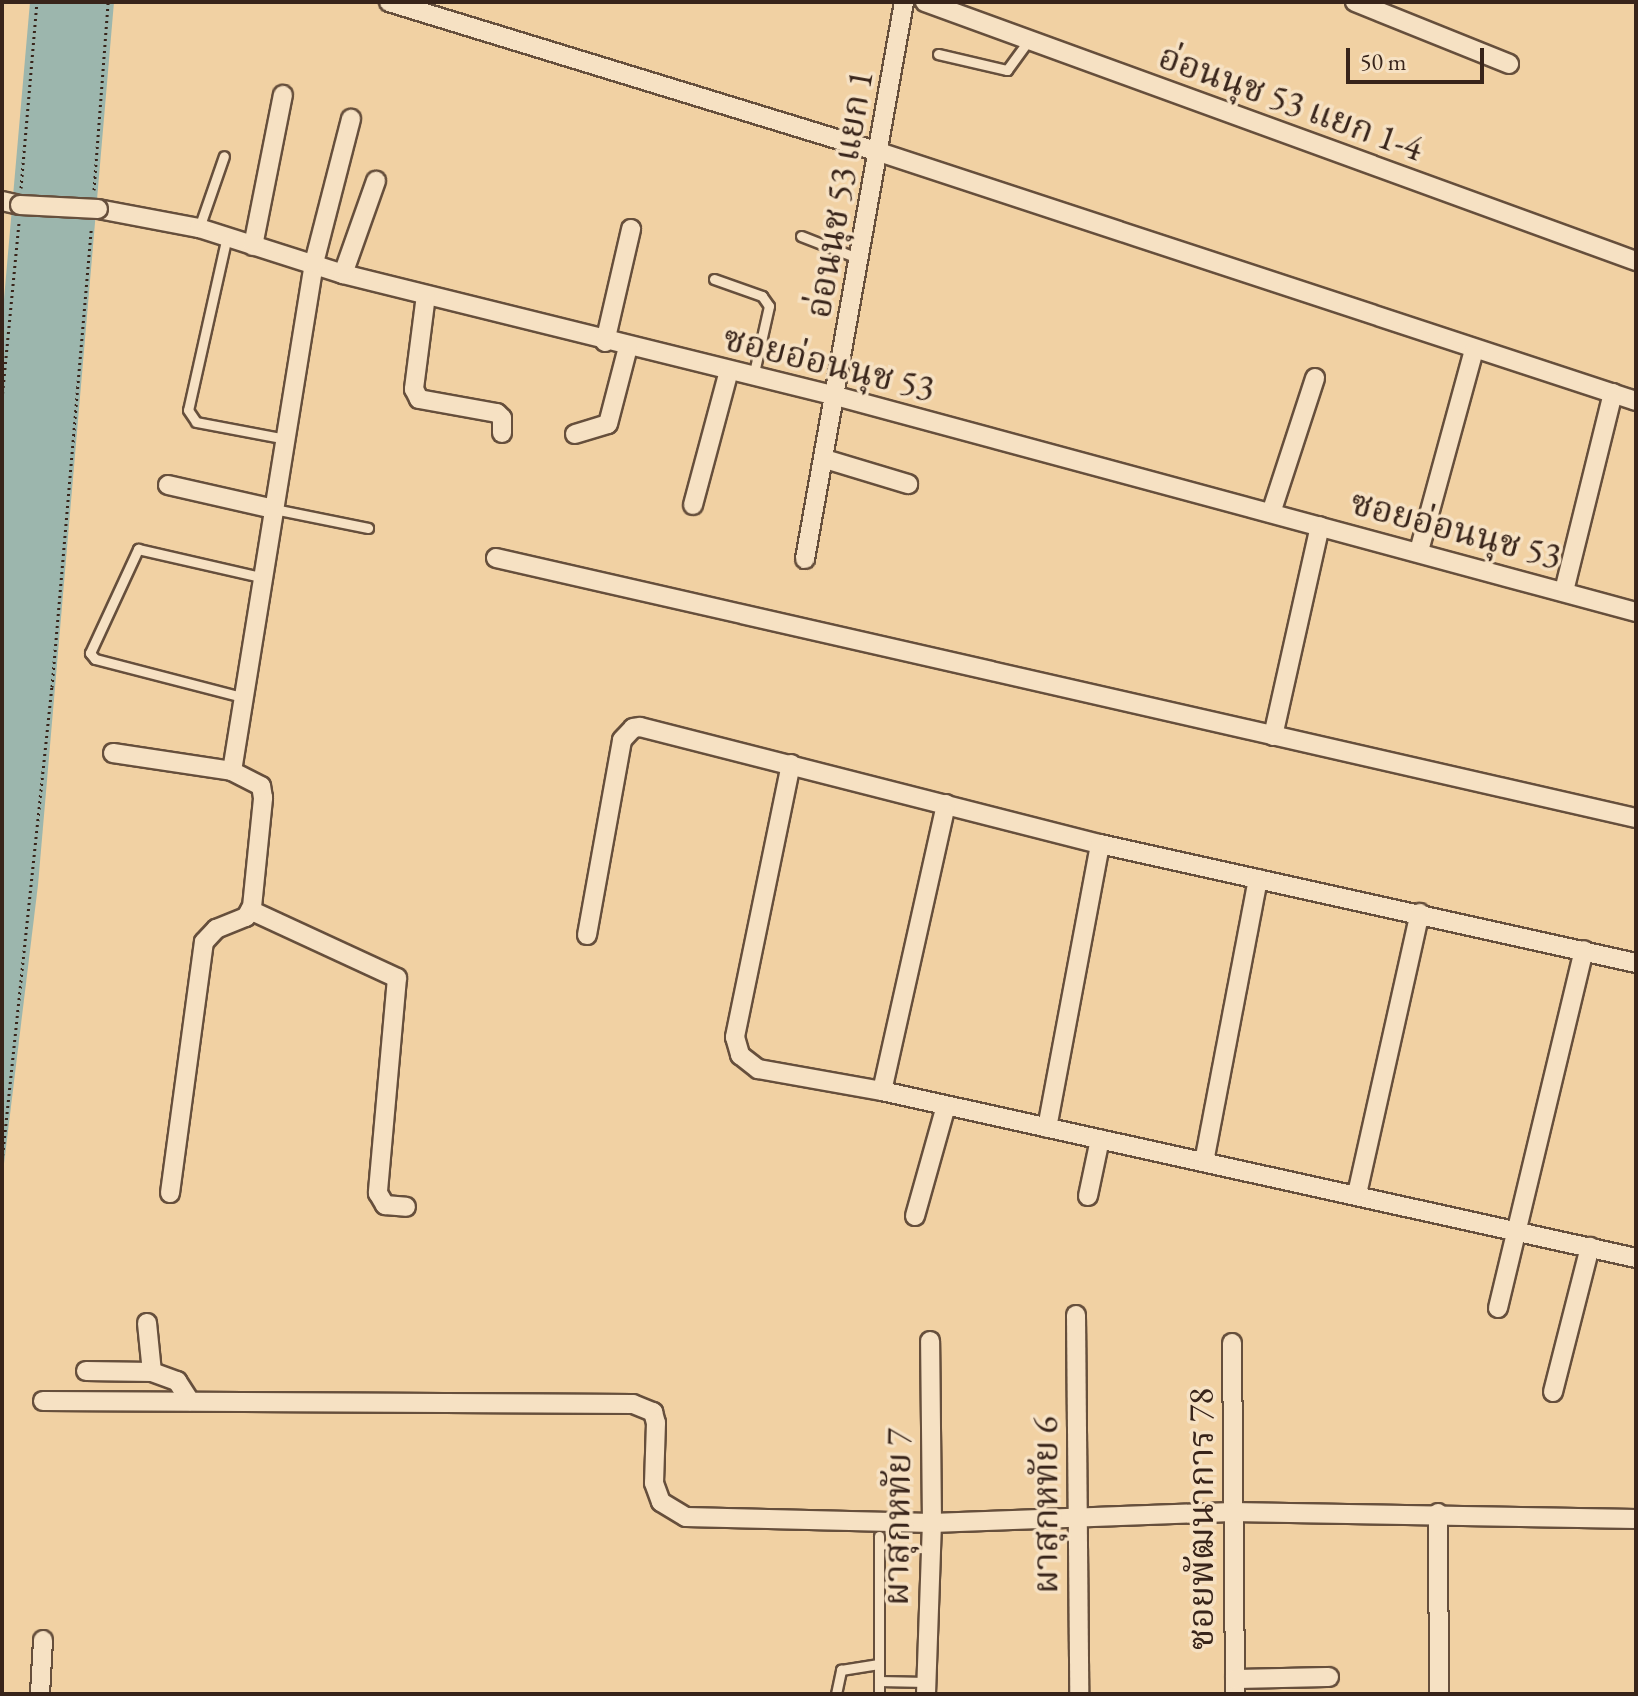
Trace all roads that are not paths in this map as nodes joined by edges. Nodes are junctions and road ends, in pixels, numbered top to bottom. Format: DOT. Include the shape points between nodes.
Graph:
graph roads {
  1 [pos="389,2"];
  2 [pos="904,2"];
  3 [pos="925,2"];
  4 [pos="1355,2"];
  5 [pos="1029,40"];
  6 [pos="938,54"];
  7 [pos="1509,64"];
  8 [pos="283,95"];
  9 [pos="351,119"];
  10 [pos="879,152"];
  11 [pos="224,156"];
  12 [pos="376,181"];
  13 [pos="2,201"];
  14 [pos="199,228"];
  15 [pos="631,229"];
  16 [pos="227,236"];
  17 [pos="801,236"];
  18 [pos="253,246"];
  19 [pos="860,259"];
  20 [pos="1636,261"];
  21 [pos="314,263"];
  22 [pos="343,274"];
  23 [pos="714,279"];
  24 [pos="426,295"];
  25 [pos="605,342"];
  26 [pos="628,347"];
  27 [pos="1474,350"];
  28 [pos="729,371"];
  29 [pos="753,377"];
  30 [pos="1315,378"];
  31 [pos="1613,393"];
  32 [pos="836,396"];
  33 [pos="1636,401"];
  34 [pos="502,433"];
  35 [pos="575,434"];
  36 [pos="287,440"];
  37 [pos="825,459"];
  38 [pos="908,484"];
  39 [pos="168,485"];
  40 [pos="693,505"];
  41 [pos="274,509"];
  42 [pos="1271,513"];
  43 [pos="1320,526"];
  44 [pos="368,528"];
  45 [pos="1419,551"];
  46 [pos="496,558"];
  47 [pos="805,559"];
  48 [pos="260,577"];
  49 [pos="1564,591"];
  50 [pos="1636,612"];
  51 [pos="242,697"];
  52 [pos="1273,736"];
  53 [pos="113,753"];
  54 [pos="791,764"];
  55 [pos="232,771"];
  56 [pos="946,804"];
  57 [pos="1636,818"];
  58 [pos="1100,844"];
  59 [pos="1258,879"];
  60 [pos="250,910"];
  61 [pos="1420,913"];
  62 [pos="587,935"];
  63 [pos="1584,950"];
  64 [pos="1636,963"];
  65 [pos="882,1091"];
  66 [pos="946,1106"];
  67 [pos="1047,1128"];
  68 [pos="1100,1139"];
  69 [pos="1204,1162"];
  70 [pos="170,1193"];
  71 [pos="1357,1194"];
  72 [pos="1088,1196"];
  73 [pos="406,1207"];
  74 [pos="915,1216"];
  75 [pos="1519,1230"];
  76 [pos="1590,1247"];
  77 [pos="1636,1258"];
  78 [pos="1498,1308"];
  79 [pos="1076,1315"];
  80 [pos="147,1323"];
  81 [pos="930,1341"];
  82 [pos="1232,1343"];
  83 [pos="86,1371"];
  84 [pos="152,1372"];
  85 [pos="1553,1392"];
  86 [pos="43,1401"];
  87 [pos="190,1401"];
  88 [pos="1232,1512"];
  89 [pos="1438,1513"];
  90 [pos="1077,1514"];
  91 [pos="1636,1519"];
  92 [pos="932,1523"];
  93 [pos="879,1536"];
  94 [pos="43,1640"];
  95 [pos="879,1664"];
  96 [pos="1329,1677"];
  97 [pos="879,1681"];
  98 [pos="1235,1686"];
  99 [pos="926,1688"];
  100 [pos="40,1694"];
  101 [pos="836,1694"];
  102 [pos="879,1694"];
  103 [pos="1079,1694"];
  104 [pos="1439,1694"];
  1 -- 10 [label="street"];
  2 -- 10 [label="street, อ่อนนุช 53 แยก 1"];
  3 -- 5 [label="street, อ่อนนุช 53 แยก 1-4"];
  4 -- 7 [label="street"];
  5 -- 6 [label="lane" via="1007,70"];
  5 -- 20 [label="street, อ่อนนุช 53 แยก 1-4"];
  8 -- 18 [label="street"];
  9 -- 21 [label="street"];
  10 -- 19 [label="street, อ่อนนุช 53 แยก 1"];
  10 -- 27 [label="street"];
  11 -- 14 [label="lane"];
  12 -- 22 [label="street"];
  13 -- 14 [label="street, ซอยอ่อนนุช 53, bridge" via="98,209"];
  14 -- 16 [label="street, ซอยอ่อนนุช 53"];
  15 -- 25 [label="street"];
  16 -- 18 [label="street, ซอยอ่อนนุช 53"];
  16 -- 36 [label="lane" via="188,410 196,422"];
  17 -- 19 [label="lane"];
  18 -- 21 [label="street, ซอยอ่อนนุช 53"];
  19 -- 32 [label="street, อ่อนนุช 53 แยก 1"];
  21 -- 22 [label="street, ซอยอ่อนนุช 53"];
  21 -- 36 [label="street"];
  22 -- 24 [label="street, ซอยอ่อนนุช 53"];
  23 -- 29 [label="lane" via="762,296 769,306"];
  24 -- 25 [label="street, ซอยอ่อนนุช 53"];
  24 -- 34 [label="street" via="414,389 419,399 497,413"];
  25 -- 26 [label="street, ซอยอ่อนนุช 53"];
  26 -- 28 [label="street, ซอยอ่อนนุช 53"];
  26 -- 35 [label="street" via="608,424"];
  27 -- 31 [label="street"];
  27 -- 45 [label="street"];
  28 -- 29 [label="street, ซอยอ่อนนุช 53"];
  28 -- 40 [label="street"];
  29 -- 32 [label="street, ซอยอ่อนนุช 53"];
  30 -- 42 [label="street"];
  31 -- 33 [label="street"];
  31 -- 49 [label="street"];
  32 -- 37 [label="street, อ่อนนุช 53 แยก 1"];
  32 -- 42 [label="street, ซอยอ่อนนุช 53"];
  36 -- 41 [label="street"];
  37 -- 38 [label="street"];
  37 -- 47 [label="street, อ่อนนุช 53 แยก 1"];
  39 -- 41 [label="street"];
  41 -- 44 [label="lane"];
  41 -- 48 [label="street"];
  42 -- 43 [label="street, ซอยอ่อนนุช 53"];
  43 -- 45 [label="street, ซอยอ่อนนุช 53"];
  43 -- 52 [label="street"];
  45 -- 49 [label="street, ซอยอ่อนนุช 53"];
  46 -- 52 [label="street"];
  48 -- 51 [label="street"];
  48 -- 51 [label="lane" via="138,549 90,653 95,659"];
  49 -- 50 [label="street, ซอยอ่อนนุช 53"];
  51 -- 55 [label="street"];
  52 -- 57 [label="street"];
  53 -- 55 [label="street"];
  54 -- 56 [label="street"];
  54 -- 62 [label="street" via="640,727 627,732"];
  54 -- 65 [label="street" via="735,1037 740,1055 758,1069"];
  55 -- 60 [label="street" via="261,786 263,798"];
  56 -- 58 [label="street"];
  56 -- 65 [label="street"];
  58 -- 59 [label="street"];
  58 -- 67 [label="street"];
  59 -- 61 [label="street"];
  59 -- 69 [label="street"];
  60 -- 70 [label="street" via="204,942"];
  60 -- 73 [label="street" via="397,978 378,1193 385,1205"];
  61 -- 63 [label="street"];
  61 -- 71 [label="street"];
  63 -- 64 [label="street"];
  63 -- 75 [label="street"];
  65 -- 66 [label="street"];
  66 -- 67 [label="street"];
  66 -- 74 [label="street"];
  67 -- 68 [label="street"];
  68 -- 69 [label="street"];
  68 -- 72 [label="street"];
  69 -- 71 [label="street"];
  71 -- 75 [label="street"];
  75 -- 76 [label="street"];
  75 -- 78 [label="street"];
  76 -- 77 [label="street"];
  76 -- 85 [label="street"];
  79 -- 90 [label="street, ผาสุกหทัย 6"];
  80 -- 84 [label="street"];
  81 -- 92 [label="street, ผาสุกหทัย 7"];
  82 -- 88 [label="street, ซอยพัฒนาการ 78"];
  83 -- 84 [label="street"];
  84 -- 87 [label="street" via="177,1381"];
  86 -- 87 [label="street"];
  87 -- 92 [label="street" via="633,1404 653,1412 654,1483 661,1502 686,1517"];
  88 -- 89 [label="street"];
  88 -- 90 [label="street"];
  88 -- 98 [label="street, ซอยพัฒนาการ 78"];
  89 -- 91 [label="street"];
  89 -- 104 [label="street"];
  90 -- 92 [label="street"];
  90 -- 103 [label="street, ผาสุกหทัย 6"];
  92 -- 99 [label="street, ผาสุกหทัย 7"];
  93 -- 95 [label="lane"];
  94 -- 100 [label="street"];
  95 -- 97 [label="lane"];
  95 -- 101 [label="lane" via="841,1670"];
  96 -- 98 [label="street"];
  97 -- 99 [label="lane"];
  97 -- 102 [label="lane"];
}
